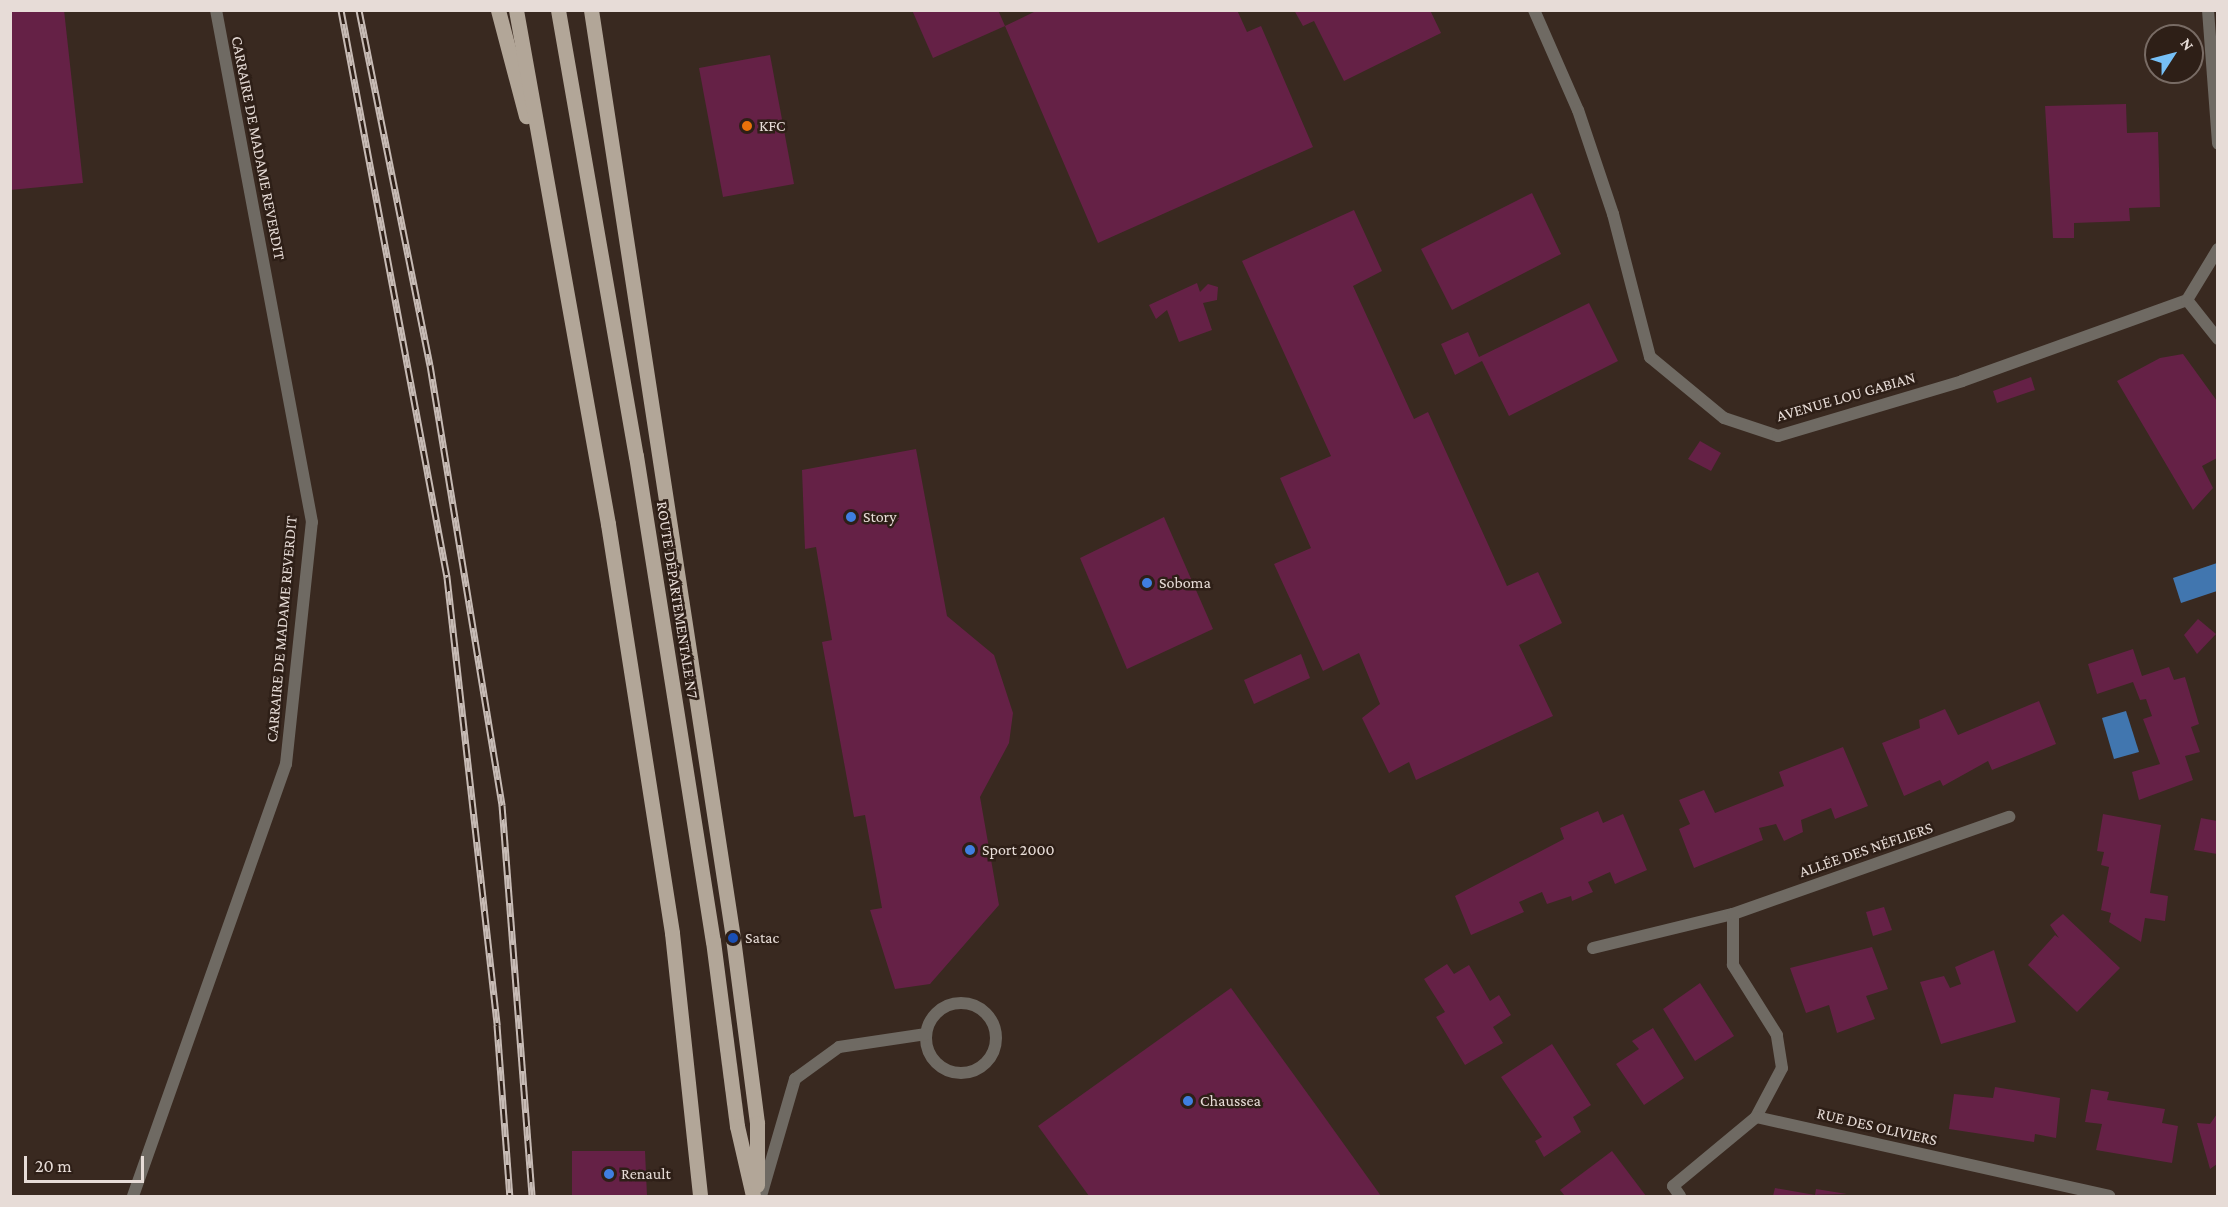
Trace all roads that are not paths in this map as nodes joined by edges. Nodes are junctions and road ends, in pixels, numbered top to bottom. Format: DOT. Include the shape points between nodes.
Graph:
graph roads {
  1 [pos="216,10"];
  2 [pos="498,10"];
  3 [pos="516,10"];
  4 [pos="558,10"];
  5 [pos="591,10"];
  6 [pos="1534,10"];
  7 [pos="2208,10"];
  8 [pos="2217,144"];
  9 [pos="542,168"];
  10 [pos="2217,249"];
  11 [pos="2187,300"];
  12 [pos="2217,339"];
  13 [pos="2009,817"];
  14 [pos="1733,914"];
  15 [pos="1593,948"];
  16 [pos="926,1034"];
  17 [pos="1756,1117"];
  18 [pos="133,1197"];
  19 [pos="700,1197"];
  20 [pos="757,1197"];
  21 [pos="1680,1197"];
  22 [pos="2109,1197"];
  1 -- 18 [label="street, CARRAIRE DE MADAME REVERDIT" via="312,522 286,764"];
  2 -- 9 [label="main road" via="507,58"];
  3 -- 9 [label="main road"];
  4 -- 20 [label="main road, ROUTE DÉPARTEMENTALE N7" via="636,456 713,941 736,1126"];
  5 -- 20 [label="main road, ROUTE DÉPARTEMENTALE N7" via="733,938 757,1123"];
  6 -- 11 [label="street, AVENUE LOU GABIAN" via="1578,110 1613,214 1650,357 1724,418 1778,436 1962,381"];
  7 -- 8 [label="street"];
  9 -- 19 [label="main road" via="608,524 672,933"];
  10 -- 11 [label="street"];
  11 -- 12 [label="street"];
  13 -- 14 [label="street, ALLÉE DES NÉFLIERS"];
  14 -- 15 [label="street, ALLÉE DES NÉFLIERS"];
  14 -- 17 [label="street" via="1733,965 1777,1035 1782,1068"];
  16 -- 16 [label="street" via="930,1056 957,1073 988,1061 997,1039 982,1010 960,1003 937,1012"];
  16 -- 20 [label="street" via="839,1047 795,1079"];
  17 -- 21 [label="street" via="1673,1185"];
  17 -- 22 [label="street, RUE DES OLIVIERS"];
}
